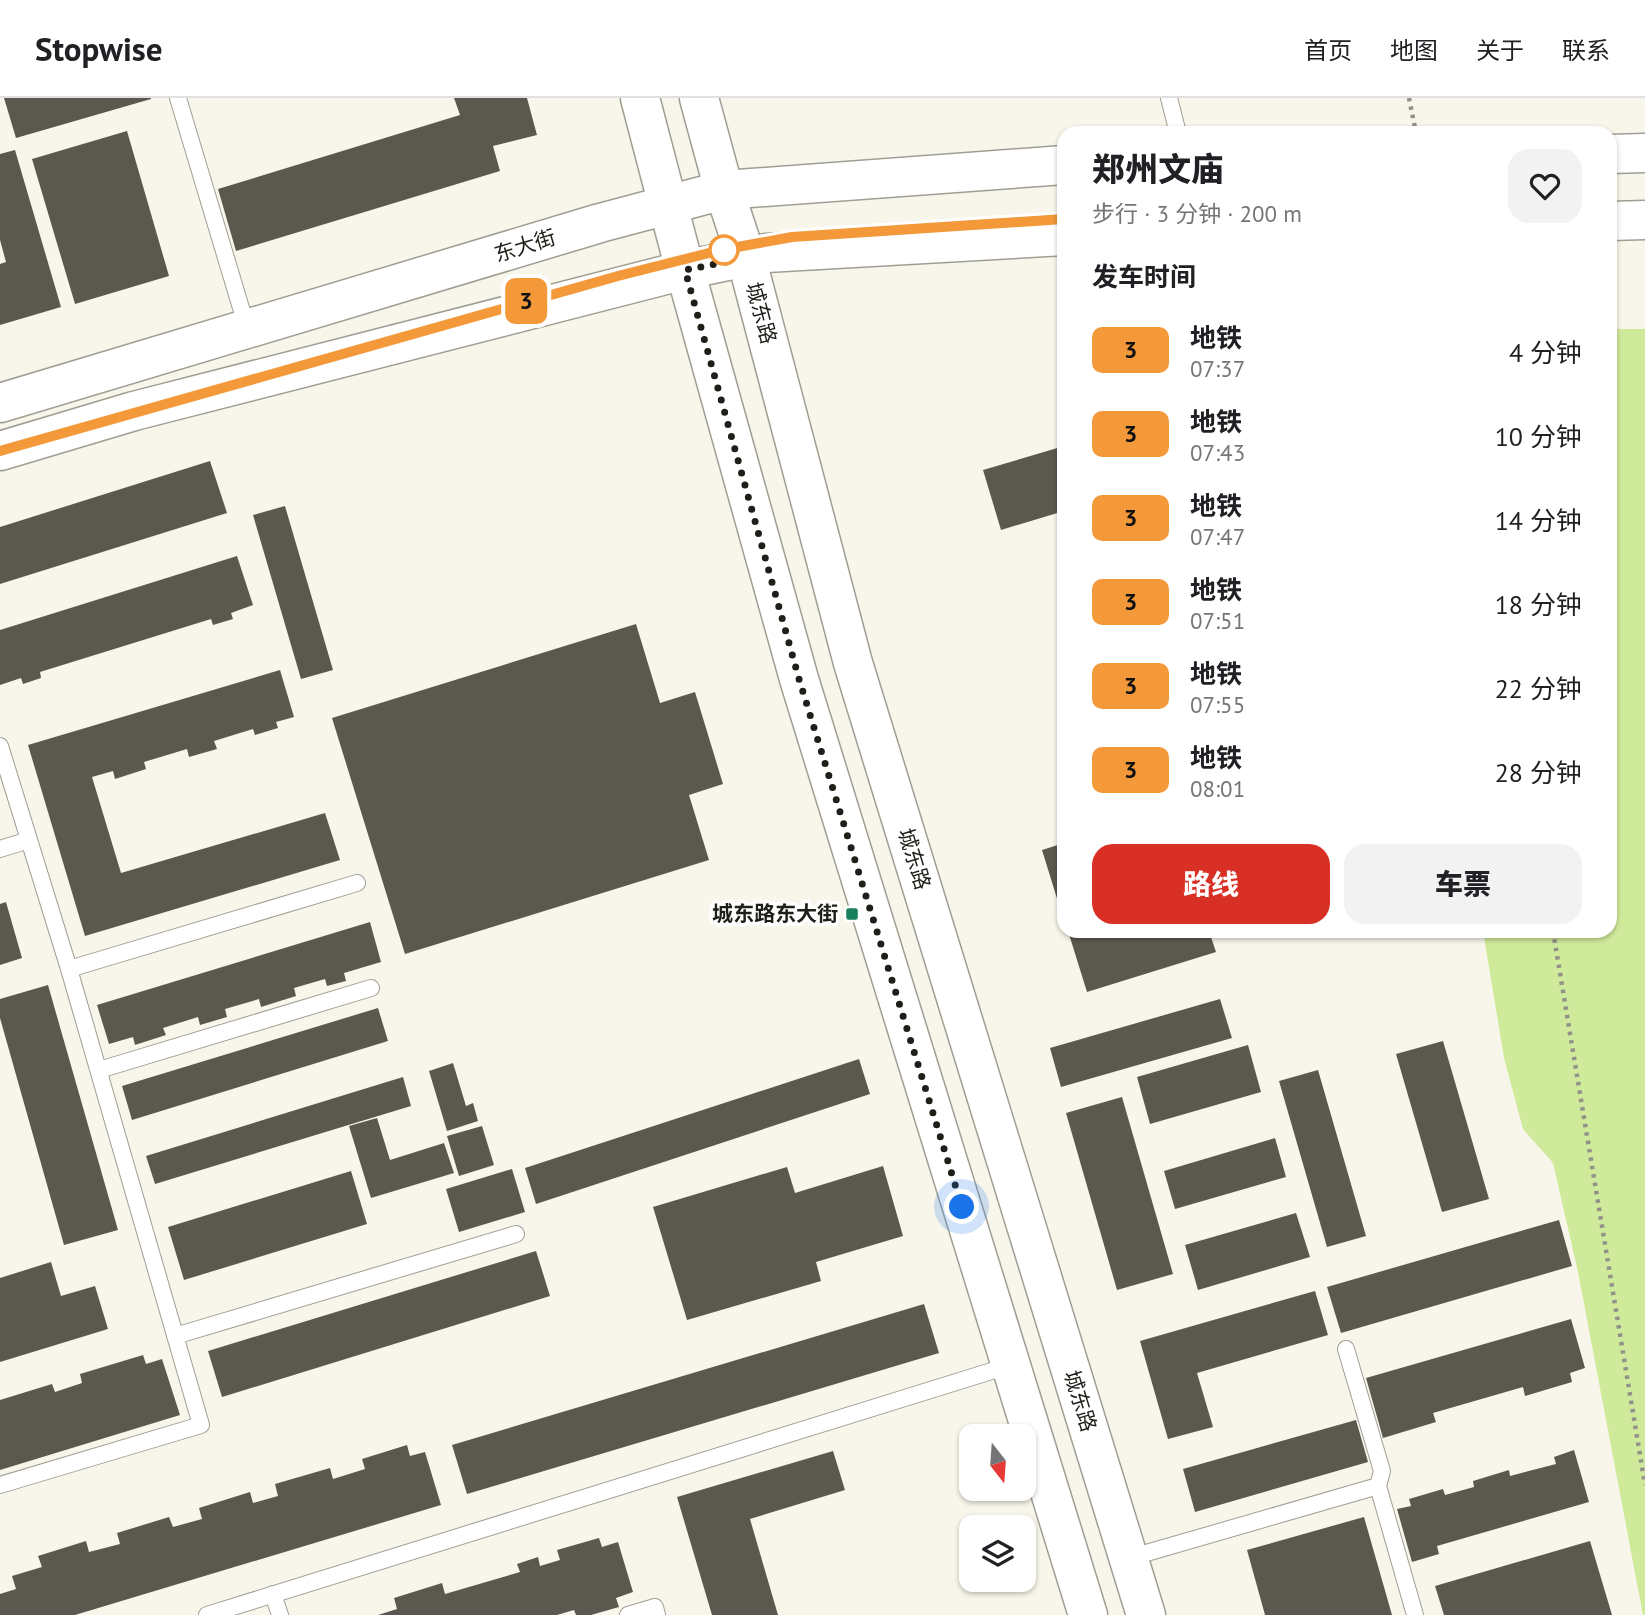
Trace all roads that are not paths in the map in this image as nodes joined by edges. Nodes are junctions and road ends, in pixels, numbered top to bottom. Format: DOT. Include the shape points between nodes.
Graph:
graph roads {
  1 [pos="178,98"];
  2 [pos="640,98"];
  3 [pos="699,98"];
  4 [pos="1169,98"];
  5 [pos="1176,126"];
  6 [pos="1645,153"];
  7 [pos="1617,154"];
  8 [pos="1057,166"];
  9 [pos="724,190"];
  10 [pos="670,205"];
  11 [pos="1645,220"];
  12 [pos="1617,221"];
  13 [pos="1057,236"];
  14 [pos="746,257"];
  15 [pos="685,270"];
  16 [pos="247,328"];
  17 [pos="0,403"];
  18 [pos="0,451"];
  19 [pos="0,746"];
  20 [pos="29,840"];
  21 [pos="0,849"];
  22 [pos="357,883"];
  23 [pos="69,969"];
  24 [pos="371,988"];
  25 [pos="99,1070"];
  26 [pos="516,1234"];
  27 [pos="175,1336"];
  28 [pos="1346,1349"];
  29 [pos="1011,1365"];
  30 [pos="0,1485"];
  31 [pos="1378,1486"];
  32 [pos="1129,1558"];
  33 [pos="274,1594"];
  34 [pos="207,1615"];
  35 [pos="280,1615"];
  36 [pos="628,1615"];
  37 [pos="657,1615"];
  38 [pos="1087,1615"];
  39 [pos="1146,1615"];
  40 [pos="1415,1615"];
  1 -- 16 [label="lane"];
  2 -- 10 [label="main road"];
  3 -- 9 [label="main road, 城东路"];
  4 -- 5 [label="lane"];
  6 -- 7 [label="main road"];
  8 -- 9 [label="main road, 东大街"];
  9 -- 10 [label="main road, 东大街"];
  9 -- 14 [label="main road, 城东路"];
  10 -- 15 [label="main road"];
  10 -- 16 [label="main road, 东大街"];
  11 -- 12 [label="main road"];
  13 -- 14 [label="main road"];
  14 -- 15 [label="main road"];
  14 -- 32 [label="main road, 城东路" via="853,663"];
  15 -- 18 [label="main road" via="134,411"];
  15 -- 29 [label="main road" via="799,679"];
  16 -- 17 [label="main road, 东大街"];
  19 -- 20 [label="lane"];
  20 -- 21 [label="lane"];
  20 -- 23 [label="lane"];
  22 -- 23 [label="lane"];
  23 -- 25 [label="lane"];
  24 -- 25 [label="lane"];
  25 -- 27 [label="lane"];
  26 -- 27 [label="lane"];
  27 -- 30 [label="lane" via="201,1426"];
  28 -- 31 [label="lane" via="1382,1471"];
  29 -- 33 [label="lane"];
  29 -- 38 [label="main road"];
  31 -- 32 [label="lane"];
  31 -- 40 [label="lane"];
  32 -- 39 [label="main road, 城东路"];
  33 -- 34 [label="lane"];
  33 -- 35 [label="lane"];
  36 -- 37 [label="lane" via="655,1607"];
}
